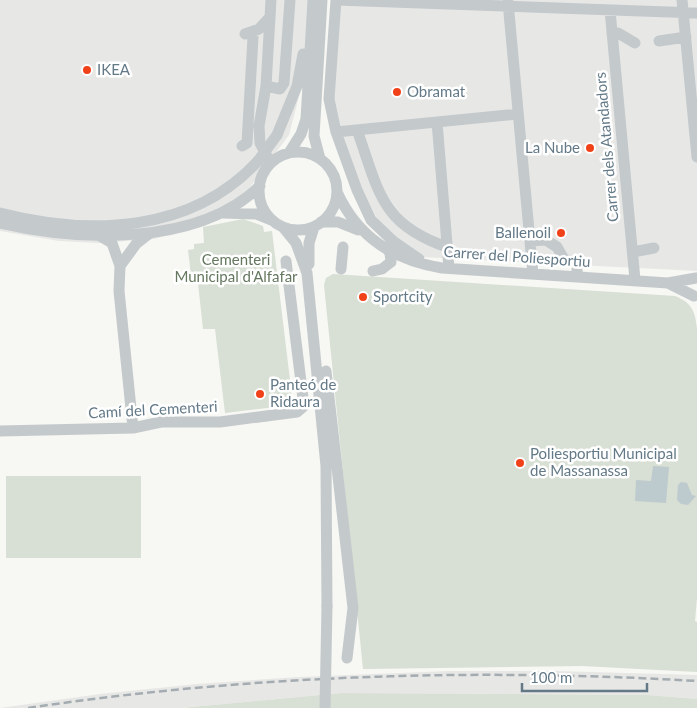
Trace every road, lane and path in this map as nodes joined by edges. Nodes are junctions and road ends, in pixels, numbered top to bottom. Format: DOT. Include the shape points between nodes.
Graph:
graph roads {
  1 [pos="271,0"];
  2 [pos="290,0"];
  3 [pos="309,0"];
  4 [pos="313,0"];
  5 [pos="322,0"];
  6 [pos="336,0"];
  7 [pos="682,0"];
  8 [pos="508,4"];
  9 [pos="610,10"];
  10 [pos="683,12"];
  11 [pos="697,13"];
  12 [pos="270,17"];
  13 [pos="612,34"];
  14 [pos="248,36"];
  15 [pos="686,37"];
  16 [pos="269,40"];
  17 [pos="658,41"];
  18 [pos="635,44"];
  19 [pos="266,86"];
  20 [pos="518,114"];
  21 [pos="437,122"];
  22 [pos="357,130"];
  23 [pos="336,132"];
  24 [pos="242,146"];
  25 [pos="289,153"];
  26 [pos="697,157"];
  27 [pos="320,159"];
  28 [pos="271,163"];
  29 [pos="260,186"];
  30 [pos="337,192"];
  31 [pos="0,213"];
  32 [pos="222,213"];
  33 [pos="0,223"];
  34 [pos="318,224"];
  35 [pos="278,225"];
  36 [pos="150,233"];
  37 [pos="100,236"];
  38 [pos="371,237"];
  39 [pos="530,241"];
  40 [pos="343,247"];
  41 [pos="447,248"];
  42 [pos="654,248"];
  43 [pos="387,249"];
  44 [pos="632,252"];
  45 [pos="286,261"];
  46 [pos="120,266"];
  47 [pos="428,266"];
  48 [pos="449,268"];
  49 [pos="342,269"];
  50 [pos="373,271"];
  51 [pos="307,273"];
  52 [pos="533,274"];
  53 [pos="577,277"];
  54 [pos="696,278"];
  55 [pos="635,280"];
  56 [pos="668,283"];
  57 [pos="696,298"];
  58 [pos="326,371"];
  59 [pos="133,428"];
  60 [pos="0,431"];
  61 [pos="347,658"];
  62 [pos="325,708"];
  1 -- 12 [label="street"];
  2 -- 19 [label="street" via="284,84 280,89"];
  3 -- 31 [label="street, bridge" via="297,86 278,135 258,162 232,186 181,214 145,222 63,223"];
  4 -- 25 [label="street" via="306,119"];
  5 -- 27 [label="street" via="314,135"];
  6 -- 8 [label="street"];
  6 -- 23 [label="street" via="329,99"];
  7 -- 10 [label="street"];
  8 -- 9 [label="street"];
  8 -- 20 [label="street"];
  9 -- 10 [label="street"];
  9 -- 13 [label="street, Carrer dels Atandadors"];
  10 -- 11 [label="street"];
  10 -- 15 [label="street"];
  12 -- 14 [label="street" via="260,29"];
  12 -- 16 [label="street"];
  13 -- 18 [label="street" via="618,33"];
  13 -- 44 [label="street, Carrer dels Atandadors"];
  14 -- 16 [label="street"];
  14 -- 24 [label="street" via="247,143"];
  15 -- 17 [label="street"];
  15 -- 26 [label="street"];
  16 -- 19 [label="street"];
  19 -- 28 [label="street" via="259,126 260,143"];
  20 -- 21 [label="street"];
  20 -- 39 [label="street"];
  21 -- 22 [label="street"];
  21 -- 41 [label="street"];
  22 -- 23 [label="street"];
  22 -- 41 [label="street" via="382,199 399,224 424,240"];
  23 -- 47 [label="street" via="357,190 372,220 393,241"];
  25 -- 27 [label="street" via="308,153"];
  25 -- 28 [label="street"];
  27 -- 30 [label="street" via="331,170"];
  28 -- 29 [label="street"];
  29 -- 32 [label="street" via="244,201"];
  29 -- 35 [label="street" via="265,212"];
  30 -- 34 [label="street" via="332,209"];
  30 -- 38 [label="street, Carrer del Poliesportiu" via="347,213"];
  32 -- 35 [label="street" via="256,214"];
  32 -- 36 [label="street"];
  33 -- 37 [label="street" via="42,232"];
  34 -- 35 [label="street" via="296,230"];
  34 -- 38 [label="street, Carrer del Poliesportiu" via="348,224"];
  34 -- 51 [label="street" via="309,243"];
  35 -- 51 [label="street" via="296,243"];
  36 -- 37 [label="street"];
  36 -- 46 [label="street" via="136,244"];
  37 -- 46 [label="street" via="112,243"];
  38 -- 43 [label="street, Carrer del Poliesportiu"];
  39 -- 52 [label="street"];
  39 -- 53 [label="street" via="546,240 557,247 564,259 577,263"];
  40 -- 49 [label="street"];
  41 -- 48 [label="street"];
  42 -- 44 [label="street"];
  43 -- 47 [label="street, Carrer del Poliesportiu"];
  43 -- 50 [label="street" via="391,262 382,270"];
  44 -- 55 [label="street, Carrer dels Atandadors"];
  45 -- 59 [label="street, Camí del Cementeri" via="304,406 287,414 220,422 161,422"];
  46 -- 59 [label="street" via="120,300"];
  47 -- 48 [label="street, Carrer del Poliesportiu"];
  48 -- 52 [label="street, Carrer del Poliesportiu"];
  51 -- 62 [label="street, bridge" via="326,466"];
  52 -- 53 [label="street, Carrer del Poliesportiu"];
  53 -- 55 [label="street, Carrer del Poliesportiu"];
  54 -- 56 [label="street, Carrer del Poliesportiu"];
  54 -- 57 [label="street" via="692,287"];
  55 -- 56 [label="street, Carrer del Poliesportiu"];
  56 -- 57 [label="street, Carrer del Poliesportiu"];
  58 -- 61 [label="street" via="353,608"];
  59 -- 60 [label="street, Camí del Cementeri"];
}
